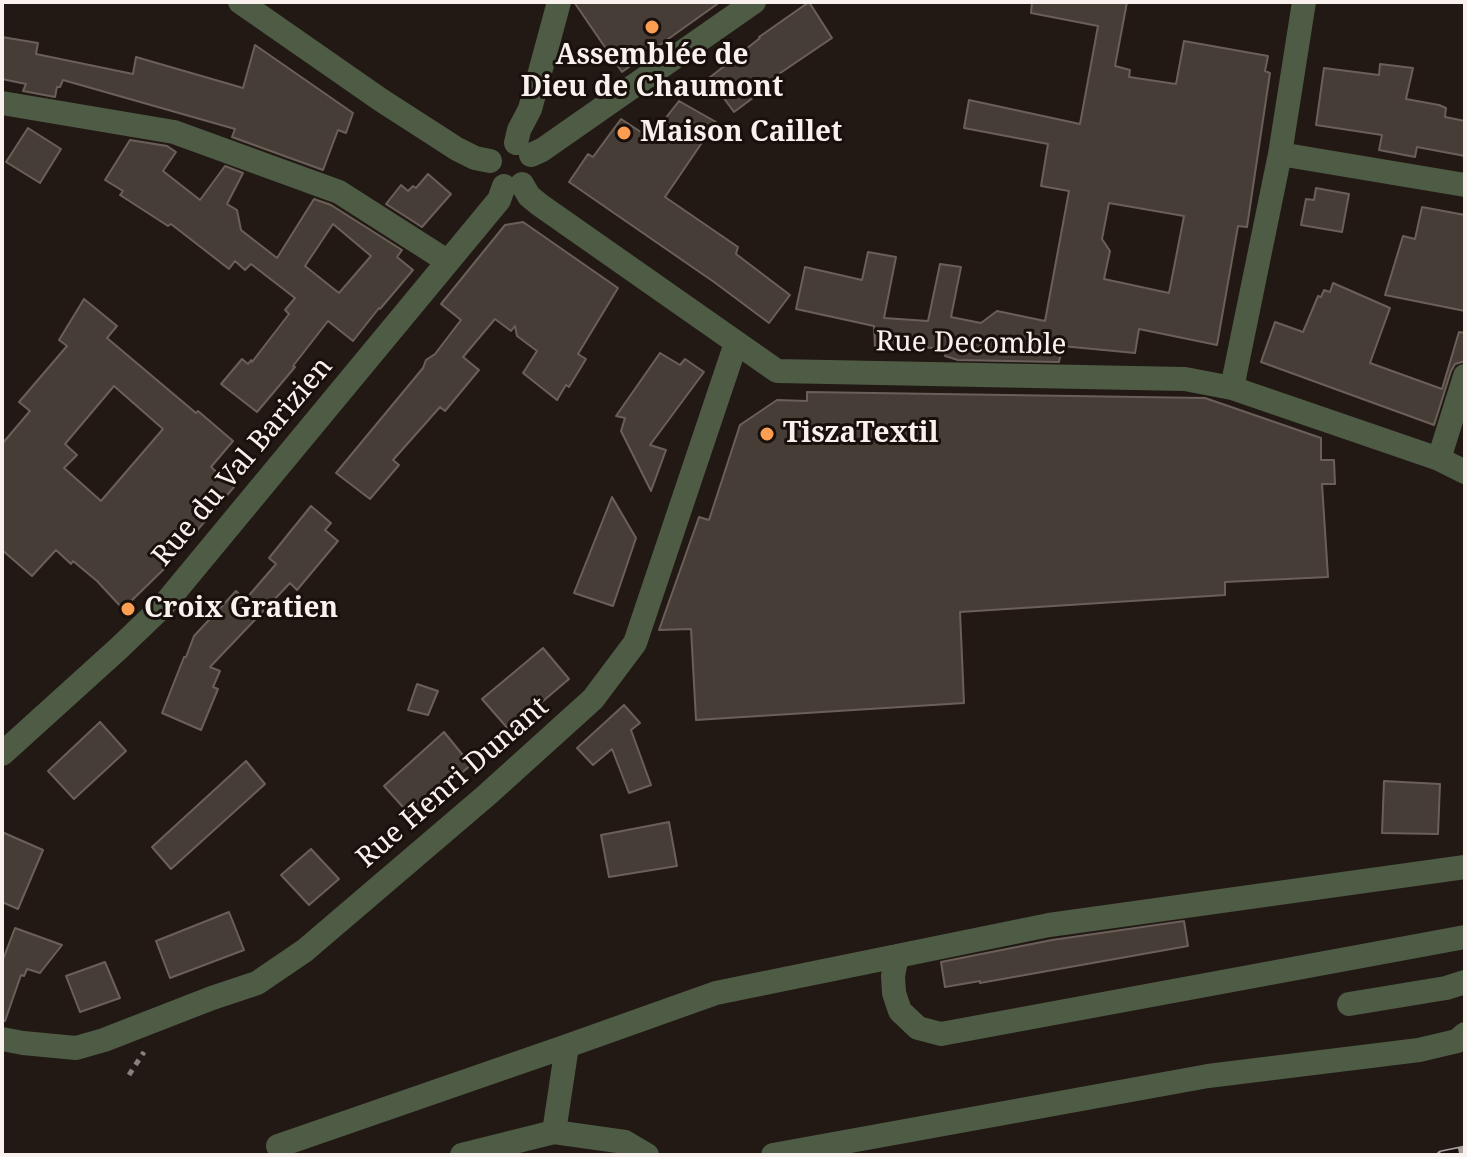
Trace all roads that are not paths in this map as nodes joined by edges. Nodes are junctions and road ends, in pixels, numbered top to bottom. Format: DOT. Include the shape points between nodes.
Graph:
graph roads {
  1 [pos="240,2"];
  2 [pos="559,2"];
  3 [pos="754,2"];
  4 [pos="1304,2"];
  5 [pos="2,103"];
  6 [pos="523,149"];
  7 [pos="1280,154"];
  8 [pos="490,161"];
  9 [pos="513,185"];
  10 [pos="1465,185"];
  11 [pos="447,261"];
  12 [pos="736,343"];
  13 [pos="1465,376"];
  14 [pos="1232,388"];
  15 [pos="1439,459"];
  16 [pos="1465,472"];
  17 [pos="2,754"];
  18 [pos="1465,867"];
  19 [pos="1465,937"];
  20 [pos="897,956"];
  21 [pos="1465,982"];
  22 [pos="1349,1004"];
  23 [pos="1465,1034"];
  24 [pos="2,1039"];
  25 [pos="567,1046"];
  26 [pos="554,1132"];
  27 [pos="278,1146"];
  28 [pos="462,1155"];
  29 [pos="647,1155"];
  30 [pos="773,1155"];
  1 -- 8 [label="street" via="457,149"];
  2 -- 6 [label="street" via="530,109 519,130"];
  3 -- 6 [label="street" via="542,150"];
  4 -- 7 [label="street"];
  5 -- 11 [label="street" via="174,132 339,192"];
  6 -- 8 [label="street" via="501,145"];
  6 -- 9 [label="street" via="532,171"];
  7 -- 10 [label="street"];
  7 -- 14 [label="street"];
  8 -- 9 [label="street" via="492,176"];
  9 -- 11 [label="street, Rue du Val Barizien"];
  9 -- 12 [label="street, Rue Decomble"];
  11 -- 17 [label="street, Rue du Val Barizien" via="163,606"];
  12 -- 14 [label="street, Rue Decomble" via="777,371 1185,379"];
  12 -- 24 [label="street, Rue Henri Dunant" via="635,643 593,699 304,951 257,983 76,1048"];
  13 -- 15 [label="street"];
  14 -- 15 [label="street, Rue Decomble"];
  15 -- 16 [label="street, Rue Decomble"];
  18 -- 20 [label="street" via="1049,925"];
  19 -- 20 [label="street" via="941,1034 918,1028 900,1011 893,976"];
  20 -- 25 [label="street" via="716,993"];
  21 -- 22 [label="street"];
  23 -- 30 [label="street" via="1419,1050 1208,1076"];
  25 -- 26 [label="street"];
  25 -- 27 [label="street"];
  26 -- 28 [label="street"];
  26 -- 29 [label="street" via="625,1142"];
}
